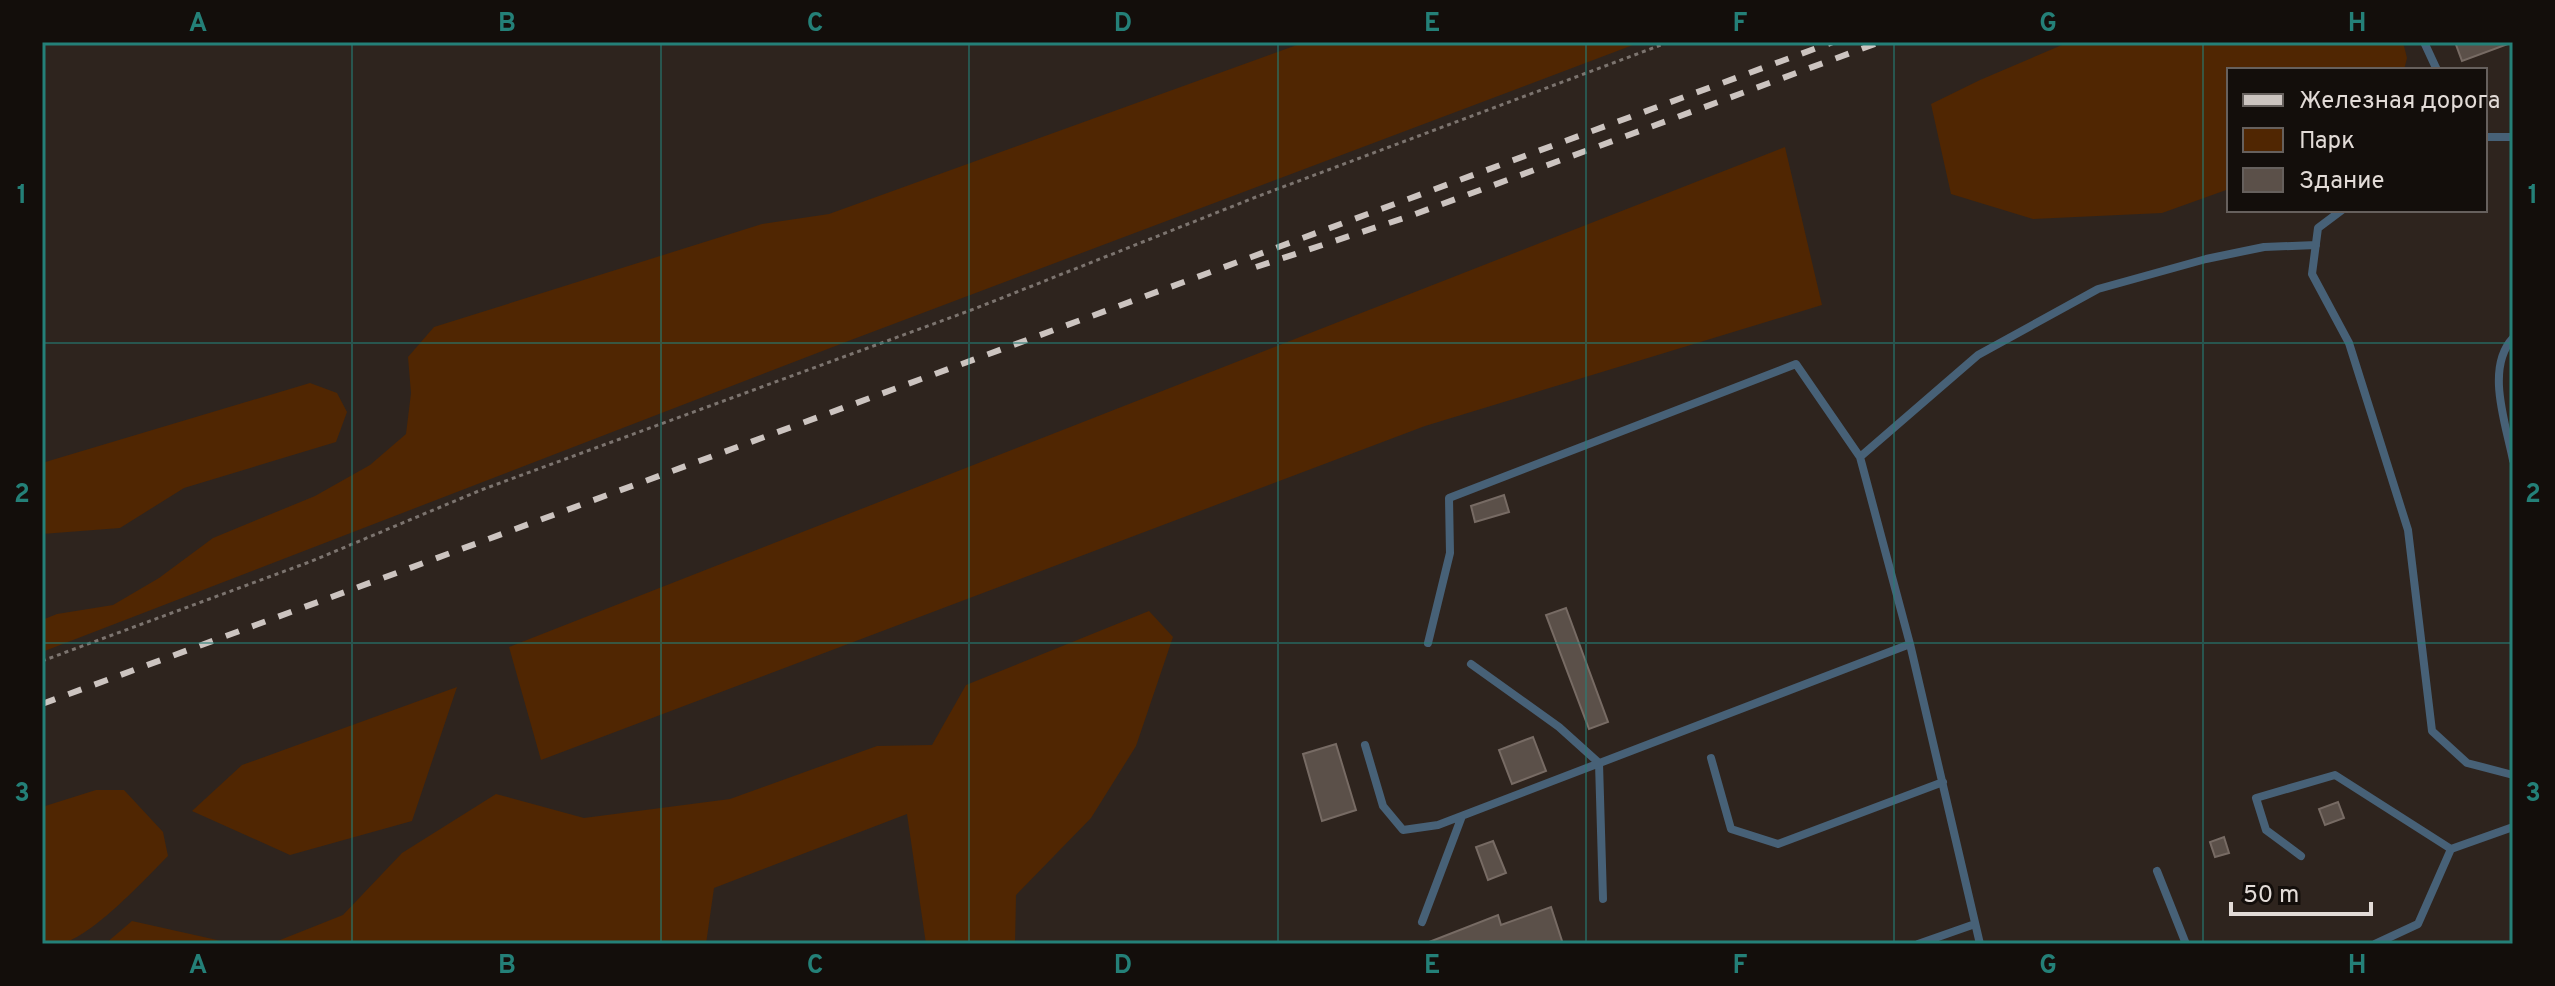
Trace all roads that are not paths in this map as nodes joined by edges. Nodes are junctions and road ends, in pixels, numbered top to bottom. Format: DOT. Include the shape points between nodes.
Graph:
graph roads {
  1 [pos="2424,42"];
  2 [pos="2436,68"];
  3 [pos="2487,137"];
  4 [pos="2513,137"];
  5 [pos="2339,212"];
  6 [pos="2316,245"];
  7 [pos="2513,338"];
  8 [pos="1860,457"];
  9 [pos="2513,460"];
  10 [pos="1428,643"];
  11 [pos="1910,644"];
  12 [pos="1471,664"];
  13 [pos="1365,745"];
  14 [pos="1711,758"];
  15 [pos="1599,763"];
  16 [pos="2513,775"];
  17 [pos="1943,782"];
  18 [pos="1462,816"];
  19 [pos="2513,827"];
  20 [pos="2451,849"];
  21 [pos="2301,856"];
  22 [pos="2157,871"];
  23 [pos="1603,899"];
  24 [pos="1422,922"];
  25 [pos="1975,924"];
  26 [pos="1918,944"];
  27 [pos="1980,944"];
  28 [pos="2186,944"];
  29 [pos="2375,944"];
  1 -- 2 [label="lane"];
  3 -- 4 [label="lane"];
  5 -- 6 [label="lane" via="2318,228"];
  6 -- 8 [label="lane" via="2264,247 2098,289 1978,355"];
  6 -- 16 [label="lane" via="2312,274 2349,343 2408,530 2432,731 2467,763"];
  7 -- 9 [label="lane" via="2505,347 2499,384"];
  8 -- 10 [label="lane" via="1796,364 1449,498 1450,553"];
  8 -- 11 [label="lane"];
  11 -- 15 [label="lane"];
  11 -- 17 [label="lane"];
  12 -- 15 [label="lane" via="1559,727"];
  13 -- 18 [label="lane" via="1383,806 1403,830"];
  14 -- 17 [label="lane" via="1731,829 1778,844"];
  15 -- 18 [label="lane"];
  15 -- 23 [label="lane"];
  17 -- 25 [label="lane"];
  18 -- 24 [label="lane"];
  19 -- 20 [label="lane"];
  20 -- 21 [label="lane" via="2335,775 2256,798 2266,830"];
  20 -- 29 [label="lane" via="2418,924"];
  22 -- 28 [label="lane"];
  25 -- 26 [label="lane"];
  25 -- 27 [label="lane"];
}
